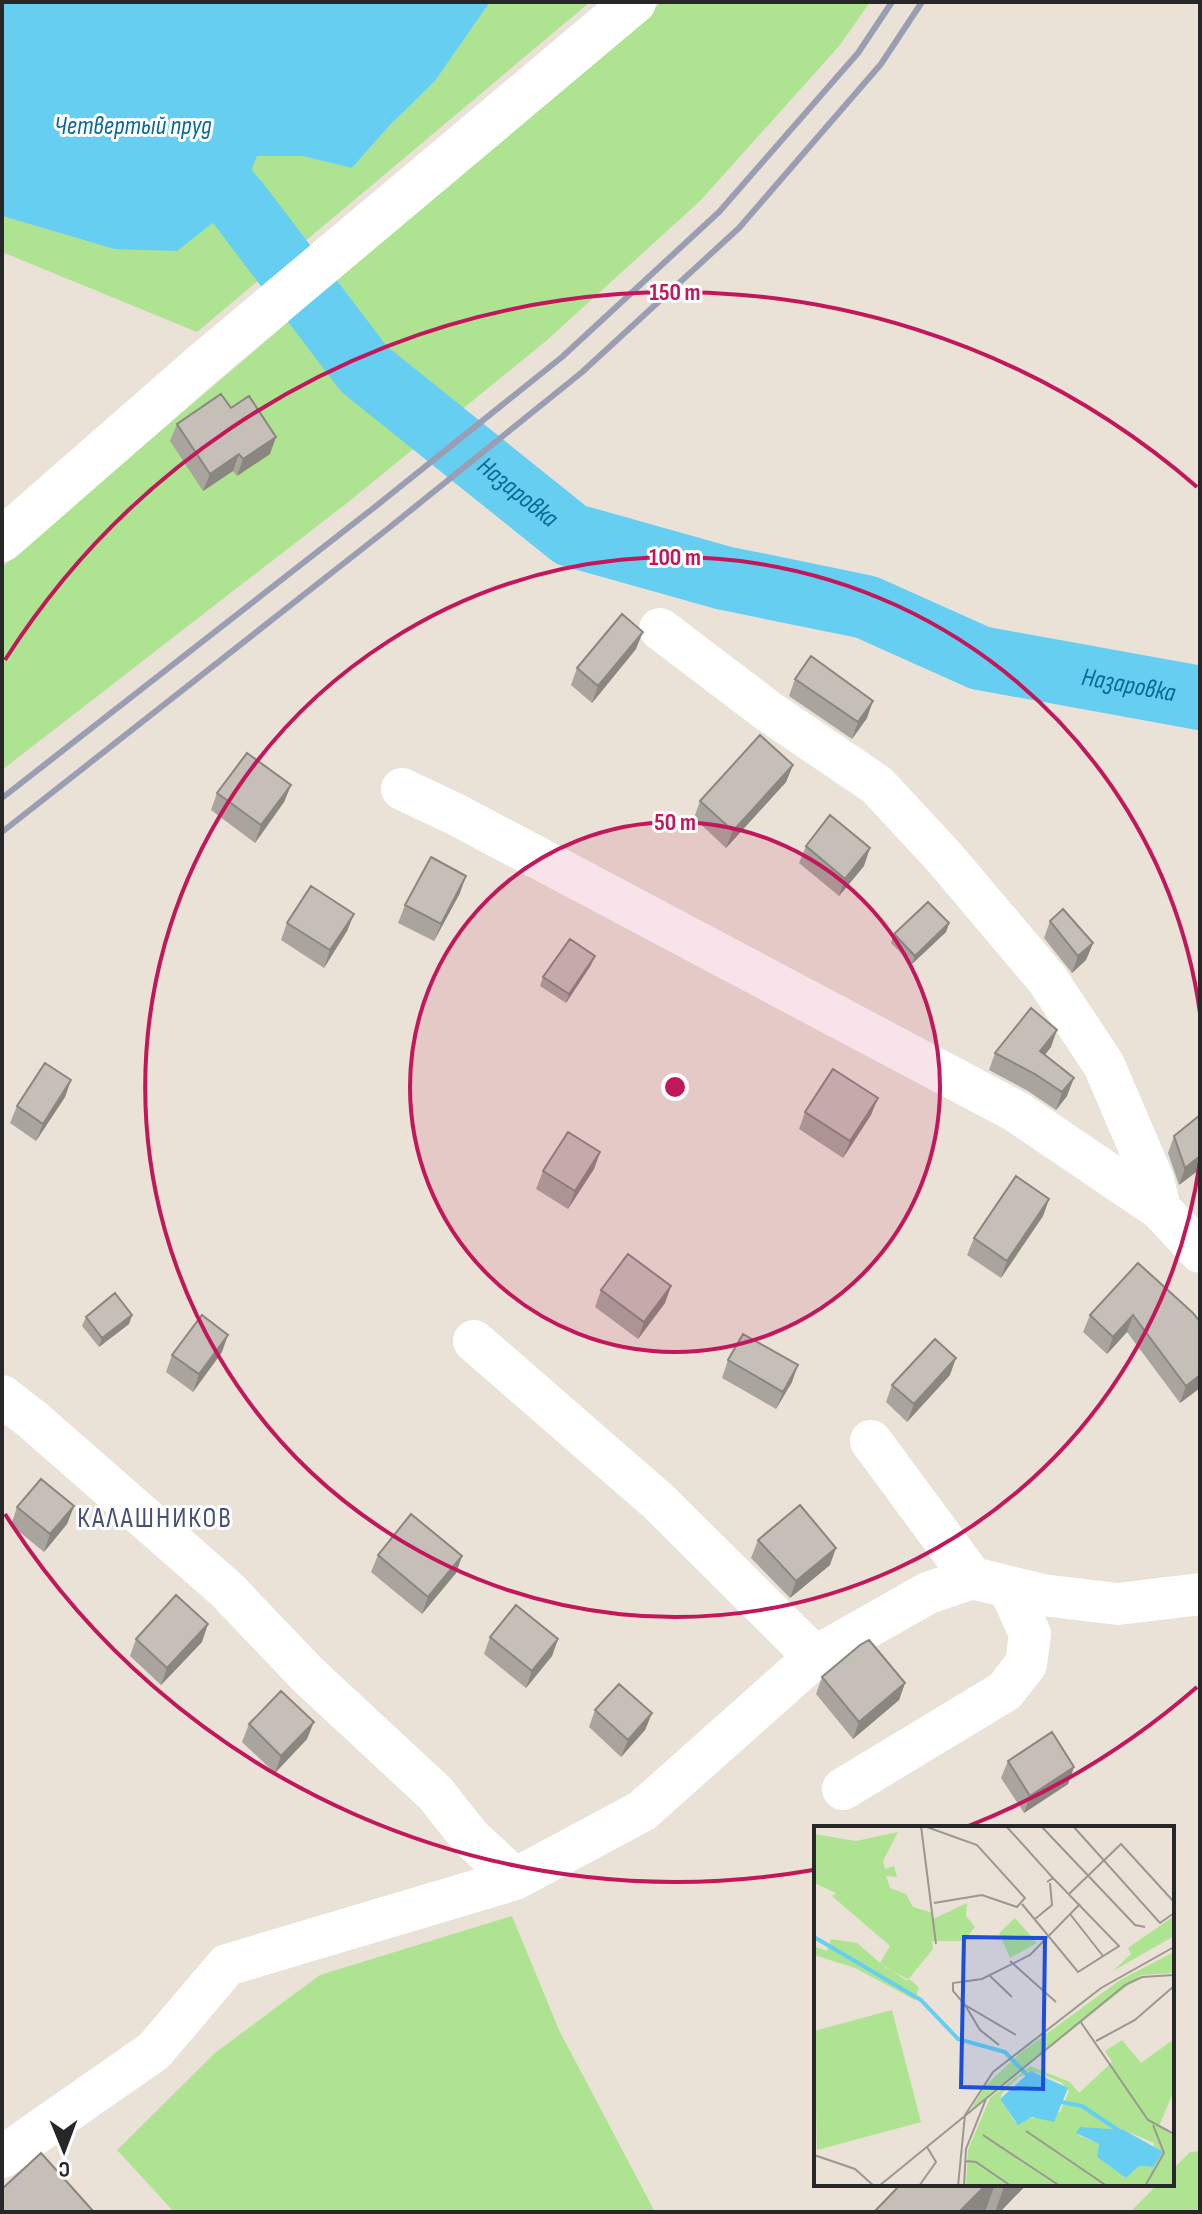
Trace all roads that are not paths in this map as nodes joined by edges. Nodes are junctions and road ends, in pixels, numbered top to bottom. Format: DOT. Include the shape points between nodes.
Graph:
graph roads {
  1 [pos="634,2"];
  2 [pos="2,540"];
  3 [pos="660,629"];
  4 [pos="402,789"];
  5 [pos="1160,1209"];
  6 [pos="1200,1252"];
  7 [pos="474,1341"];
  8 [pos="2,1396"];
  9 [pos="871,1441"];
  10 [pos="990,1583"];
  11 [pos="1200,1594"];
  12 [pos="815,1657"];
  13 [pos="843,1789"];
  14 [pos="515,1879"];
  15 [pos="2,2157"];
  1 -- 2 [label="street"];
  3 -- 5 [label="street" via="877,785 943,856 1047,979 1104,1065"];
  4 -- 5 [label="street" via="1017,1112"];
  5 -- 6 [label="street"];
  7 -- 12 [label="street" via="659,1502"];
  8 -- 14 [label="street" via="227,1590 307,1674 435,1793 470,1837"];
  9 -- 10 [label="street"];
  10 -- 11 [label="street" via="1118,1604"];
  10 -- 12 [label="street" via="928,1593"];
  10 -- 13 [label="street" via="1030,1634 1026,1664 1005,1691"];
  12 -- 14 [label="street" via="642,1811"];
  14 -- 15 [label="street" via="227,1965 154,2051"];
}
